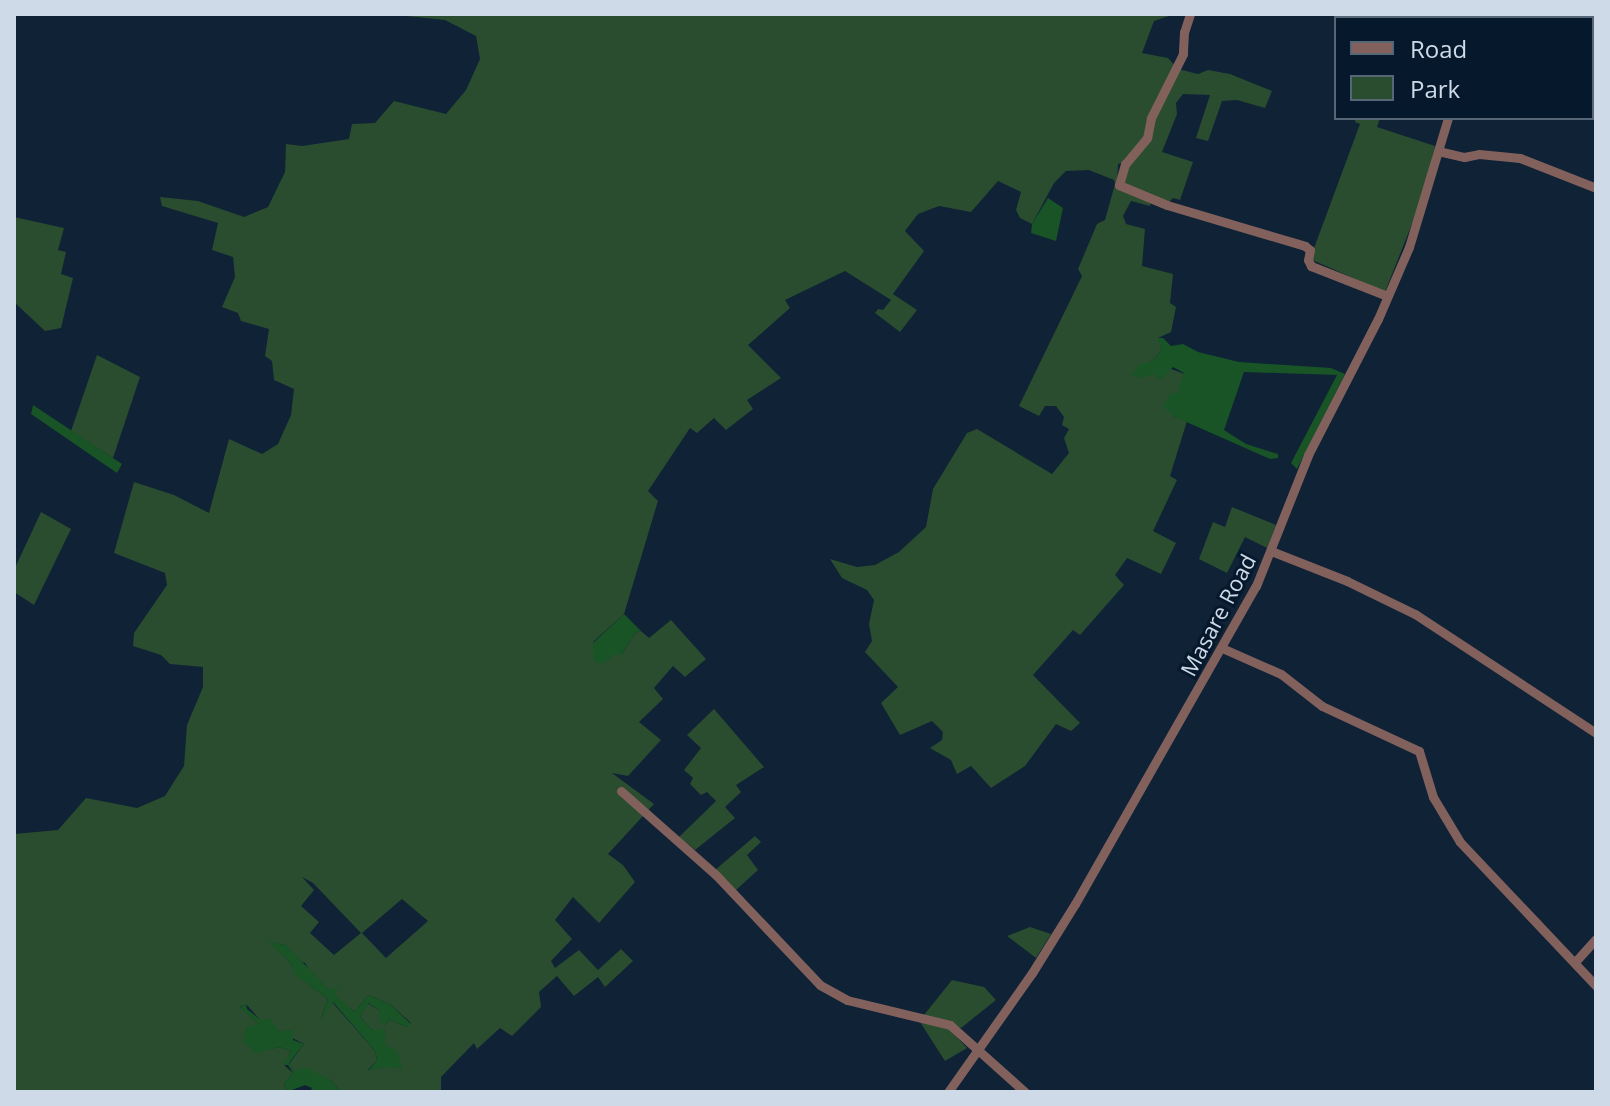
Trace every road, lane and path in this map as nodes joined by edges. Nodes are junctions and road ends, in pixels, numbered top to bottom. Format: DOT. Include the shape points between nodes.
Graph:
graph roads {
  1 [pos="1190,14"];
  2 [pos="1447,120"];
  3 [pos="1438,151"];
  4 [pos="1596,188"];
  5 [pos="1387,296"];
  6 [pos="1271,551"];
  7 [pos="1222,648"];
  8 [pos="1596,733"];
  9 [pos="621,791"];
  10 [pos="1596,939"];
  11 [pos="1575,962"];
  12 [pos="1596,986"];
  13 [pos="977,1053"];
  14 [pos="948,1092"];
  15 [pos="1025,1092"];
  1 -- 5 [label="street" via="1183,54 1151,118 1147,138 1127,160 1119,185 1167,205 1305,246 1311,266"];
  2 -- 3 [label="street, Masare Road"];
  3 -- 4 [label="street" via="1520,158"];
  3 -- 5 [label="street, Masare Road" via="1413,235"];
  5 -- 6 [label="street, Masare Road" via="1308,455"];
  6 -- 7 [label="street, Masare Road"];
  6 -- 8 [label="street" via="1415,614"];
  7 -- 11 [label="street" via="1281,674 1334,712 1419,751 1433,797 1460,842"];
  7 -- 13 [label="street, Masare Road" via="1075,904"];
  9 -- 13 [label="street" via="716,875 820,985 847,1000 945,1023"];
  10 -- 11 [label="street"];
  11 -- 12 [label="street"];
  13 -- 14 [label="street, Masare Road"];
  13 -- 15 [label="street"];
}
